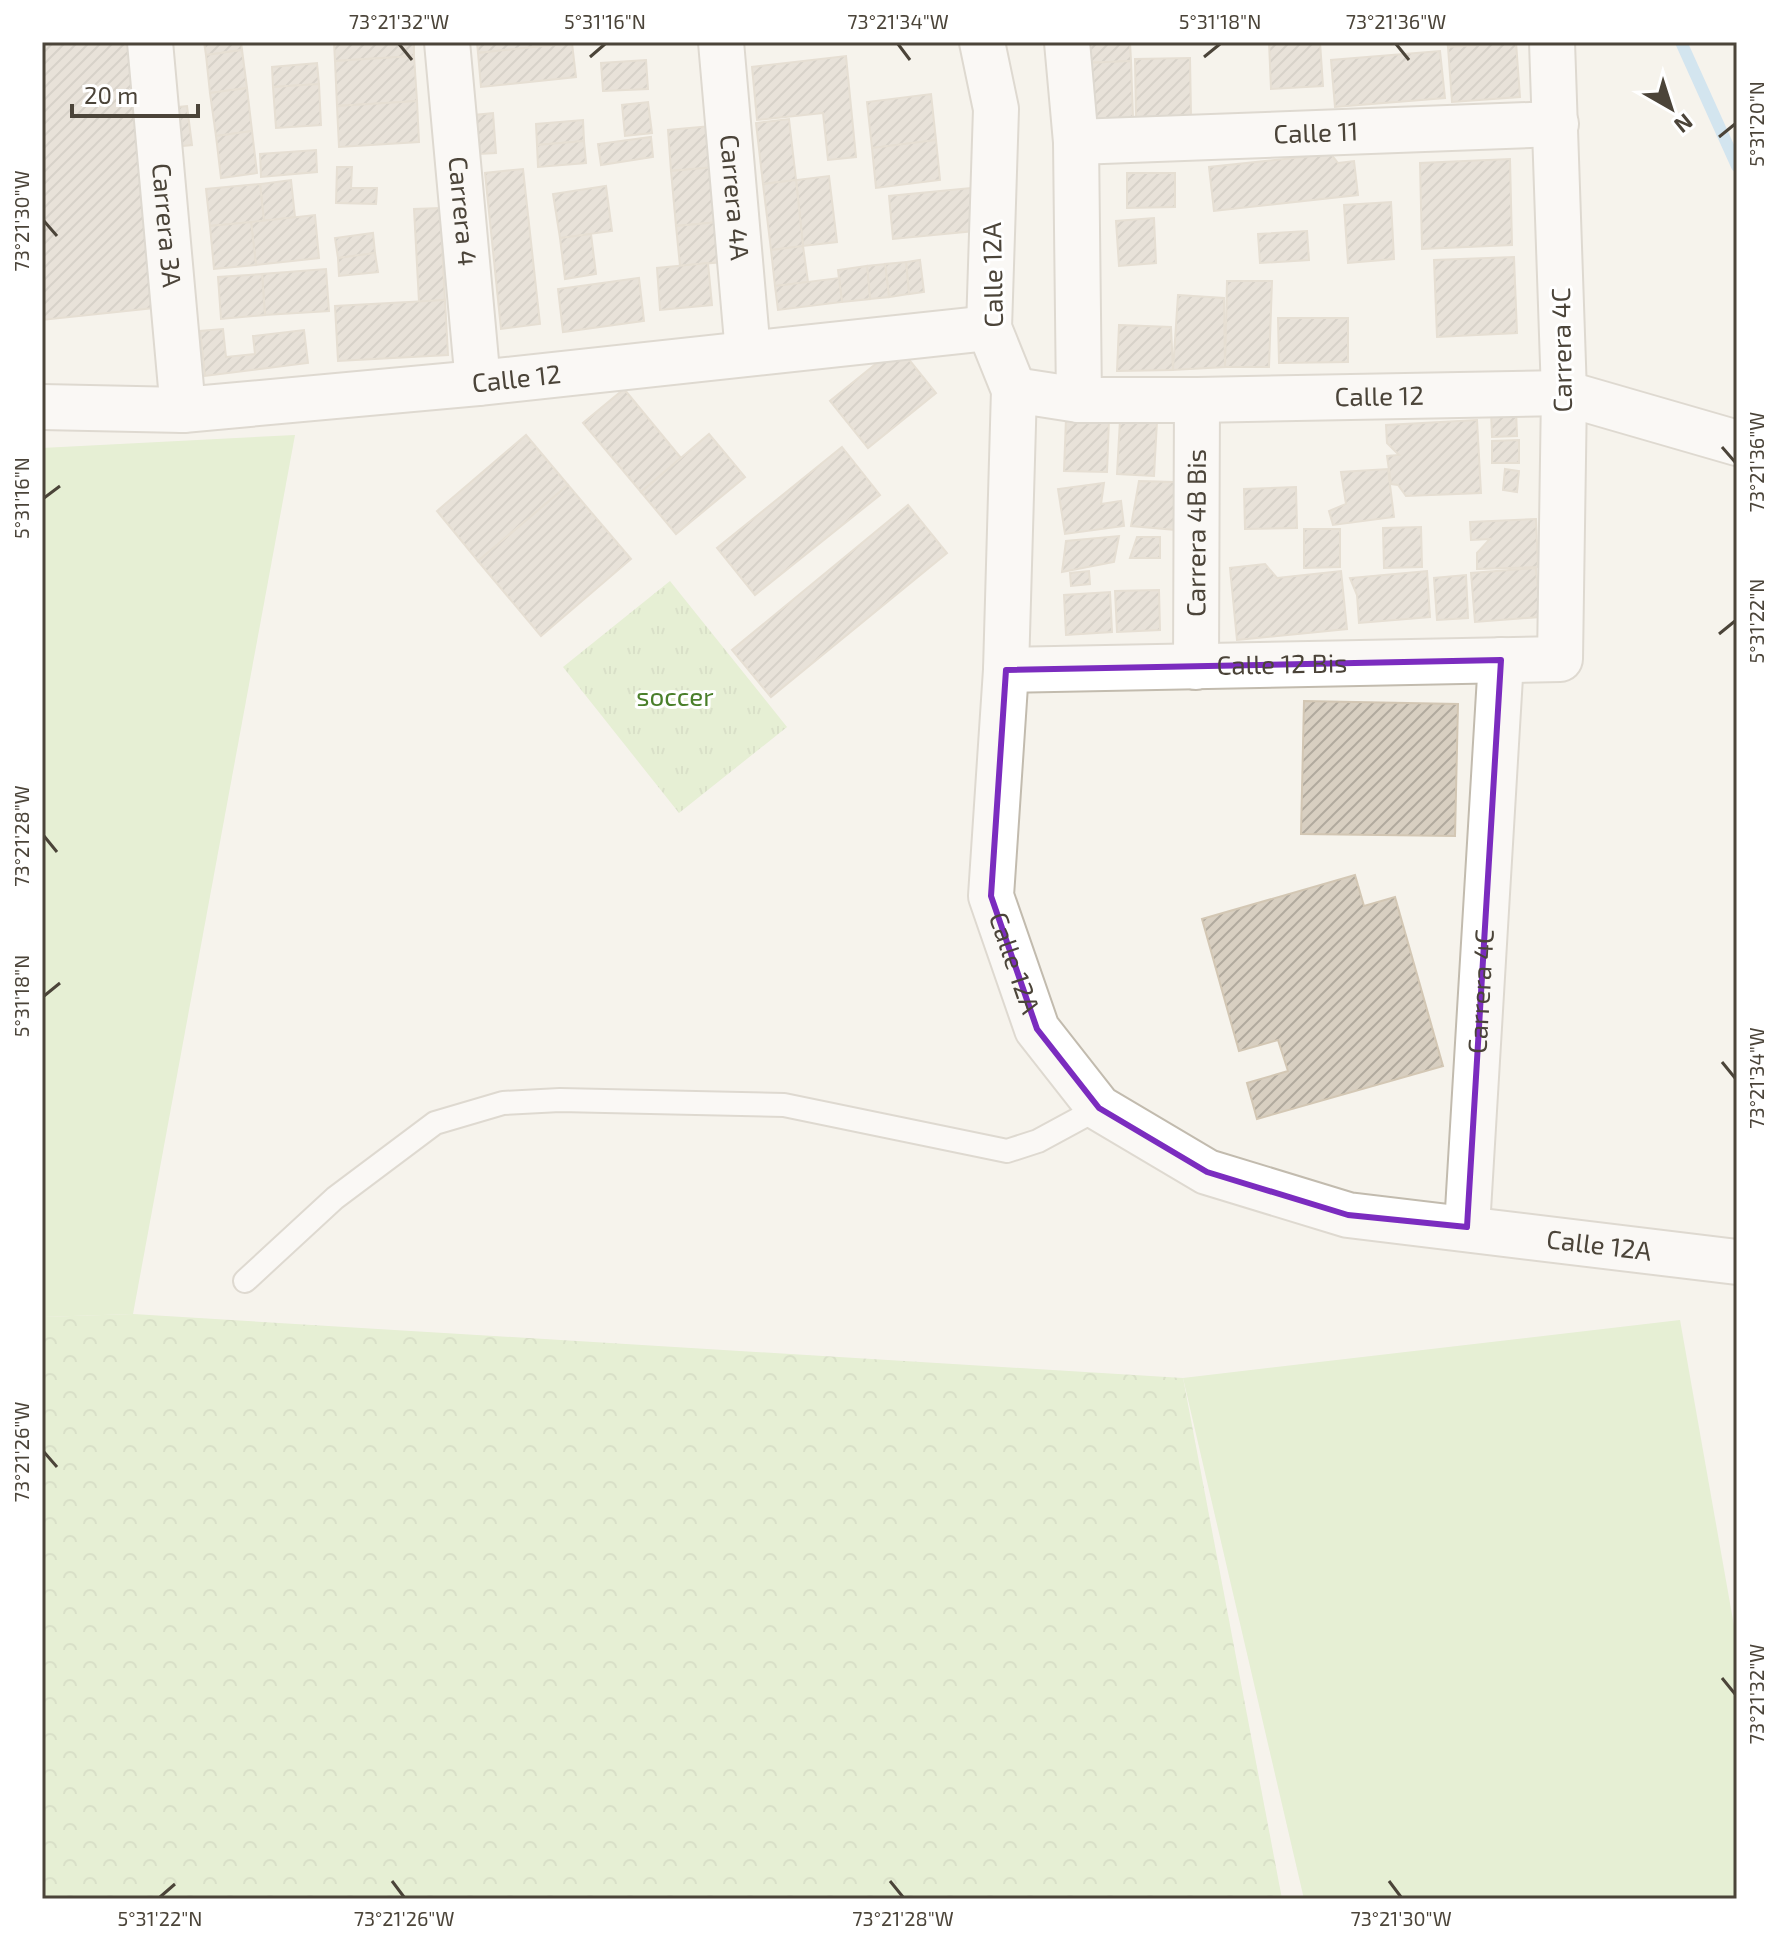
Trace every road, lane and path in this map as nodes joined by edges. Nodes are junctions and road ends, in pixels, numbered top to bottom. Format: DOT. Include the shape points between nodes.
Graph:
graph roads {
  1 [pos="150,42"];
  2 [pos="447,42"];
  3 [pos="721,42"];
  4 [pos="982,42"];
  5 [pos="1067,42"];
  6 [pos="1552,42"];
  7 [pos="1556,124"];
  8 [pos="1076,142"];
  9 [pos="989,328"];
  10 [pos="748,353"];
  11 [pos="478,383"];
  12 [pos="1014,390"];
  13 [pos="1564,393"];
  14 [pos="1079,400"];
  15 [pos="1197,400"];
  16 [pos="42,407"];
  17 [pos="183,410"];
  18 [pos="1737,443"];
  19 [pos="1560,659"];
  20 [pos="1501,660"];
  21 [pos="1196,667"];
  22 [pos="1006,670"];
  23 [pos="1099,1108"];
  24 [pos="1467,1227"];
  25 [pos="1737,1262"];
  26 [pos="245,1281"];
  1 -- 17 [label="street, Carrera 3A"];
  2 -- 11 [label="street, Carrera 4"];
  3 -- 10 [label="street, Carrera 4A"];
  4 -- 9 [label="street, Calle 12A" via="996,109"];
  5 -- 8 [label="street"];
  6 -- 7 [label="street, Carrera 4C"];
  7 -- 8 [label="street, Calle 11"];
  7 -- 13 [label="street, Carrera 4C"];
  8 -- 14 [label="street"];
  9 -- 10 [label="street, Calle 12"];
  9 -- 12 [label="street, Calle 12A"];
  10 -- 11 [label="street, Calle 12"];
  11 -- 17 [label="street, Calle 12"];
  12 -- 14 [label="street, Calle 12"];
  12 -- 22 [label="street, Calle 12A"];
  13 -- 15 [label="street, Calle 12"];
  13 -- 18 [label="street, Calle 12"];
  13 -- 19 [label="street, Carrera 4C"];
  14 -- 15 [label="street, Calle 12"];
  15 -- 21 [label="street, Carrera 4B Bis"];
  16 -- 17 [label="street, Calle 12"];
  19 -- 20 [label="street, Calle 12 Bis"];
  20 -- 21 [label="street, Calle 12 Bis"];
  20 -- 24 [label="street, Carrera 4C"];
  21 -- 22 [label="street, Calle 12 Bis"];
  22 -- 23 [label="street, Calle 12A" via="991,896 1037,1029"];
  23 -- 24 [label="street, Calle 12A" via="1207,1172 1348,1215"];
  23 -- 26 [label="lane" via="1038,1141 1007,1151 784,1105 503,1103 435,1123 335,1198"];
  24 -- 25 [label="street, Calle 12A"];
}
